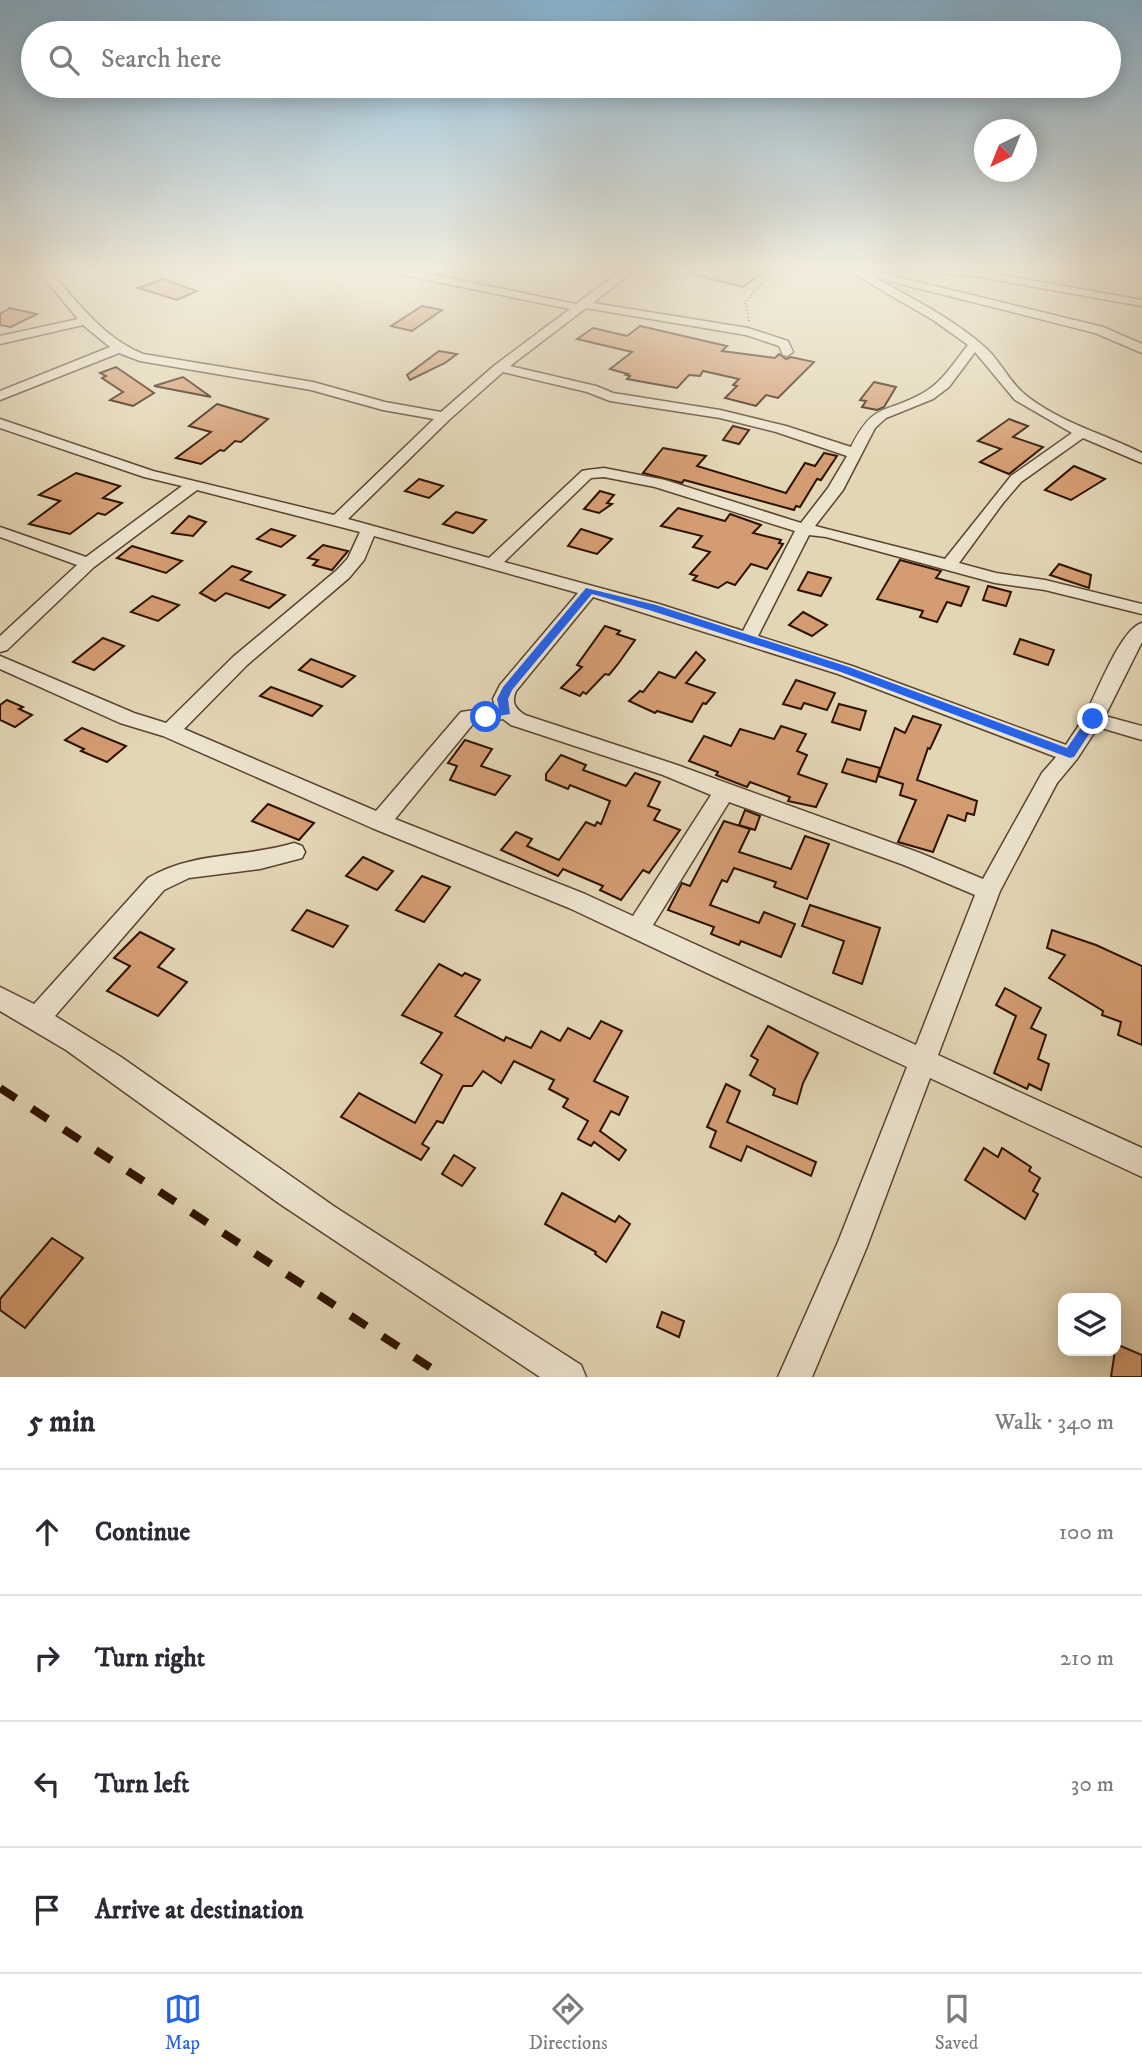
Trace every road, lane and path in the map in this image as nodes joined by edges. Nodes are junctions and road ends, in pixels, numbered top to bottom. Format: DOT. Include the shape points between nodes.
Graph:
graph roads {
  1 [pos="26,334"];
  2 [pos="101,334"];
  3 [pos="544,334"];
  4 [pos="755,334"];
  5 [pos="959,334"];
  6 [pos="1109,334"];
  7 [pos="0,340"];
  8 [pos="974,345"];
  9 [pos="117,349"];
  10 [pos="1142,349"];
  11 [pos="787,352"];
  12 [pos="500,368"];
  13 [pos="0,396"];
  14 [pos="444,417"];
  15 [pos="0,423"];
  16 [pos="1083,431"];
  17 [pos="855,455"];
  18 [pos="1142,459"];
  19 [pos="191,485"];
  20 [pos="337,522"];
  21 [pos="804,529"];
  22 [pos="368,531"];
  23 [pos="0,532"];
  24 [pos="88,563"];
  25 [pos="492,564"];
  26 [pos="948,566"];
  27 [pos="589,591"];
  28 [pos="1142,609"];
  29 [pos="1142,629"];
  30 [pos="748,638"];
  31 [pos="0,646"];
  32 [pos="0,662"];
  33 [pos="506,712"];
  34 [pos="1093,719"];
  35 [pos="170,731"];
  36 [pos="1142,733"];
  37 [pos="1070,754"];
  38 [pos="724,792"];
  39 [pos="380,822"];
  40 [pos="294,852"];
  41 [pos="988,891"];
  42 [pos="637,930"];
  43 [pos="0,998"];
  44 [pos="37,1018"];
  45 [pos="922,1059"];
  46 [pos="1142,1163"];
  47 [pos="569,1377"];
  48 [pos="795,1377"];
  1 -- 7 [label="street"];
  2 -- 9 [label="street"];
  3 -- 12 [label="street"];
  4 -- 11 [label="street" via="784,344"];
  5 -- 8 [label="street"];
  6 -- 10 [label="street"];
  8 -- 16 [label="street" via="1020,398"];
  8 -- 17 [label="street" via="944,384 928,396 881,415 869,426"];
  9 -- 13 [label="street"];
  9 -- 14 [label="street" via="313,386"];
  12 -- 14 [label="street"];
  12 -- 17 [label="street" via="610,397 781,429"];
  14 -- 20 [label="street"];
  15 -- 19 [label="street"];
  16 -- 18 [label="street"];
  16 -- 26 [label="street" via="1017,478"];
  17 -- 21 [label="street"];
  19 -- 20 [label="street"];
  19 -- 24 [label="street"];
  20 -- 22 [label="street"];
  21 -- 25 [label="street" via="667,485 594,472"];
  21 -- 26 [label="street"];
  21 -- 30 [label="street"];
  22 -- 25 [label="street"];
  22 -- 35 [label="street" via="356,560 343,574 240,661"];
  23 -- 24 [label="street"];
  24 -- 31 [label="street"];
  25 -- 27 [label="street"];
  26 -- 28 [label="street"];
  27 -- 30 [label="street"];
  27 -- 33 [label="street" via="507,689 503,699"];
  29 -- 34 [label="street"];
  30 -- 37 [label="street"];
  32 -- 35 [label="street" via="127,718"];
  33 -- 38 [label="street"];
  33 -- 39 [label="street" via="468,717"];
  34 -- 36 [label="street"];
  34 -- 37 [label="street"];
  35 -- 39 [label="street"];
  37 -- 41 [label="street" via="1049,778"];
  38 -- 41 [label="street"];
  38 -- 42 [label="street"];
  39 -- 42 [label="street" via="483,861"];
  40 -- 44 [label="street" via="170,874"];
  41 -- 45 [label="street"];
  42 -- 45 [label="street"];
  43 -- 44 [label="street"];
  44 -- 47 [label="street" via="289,1194"];
  45 -- 46 [label="street"];
  45 -- 48 [label="street" via="851,1249"];
}
